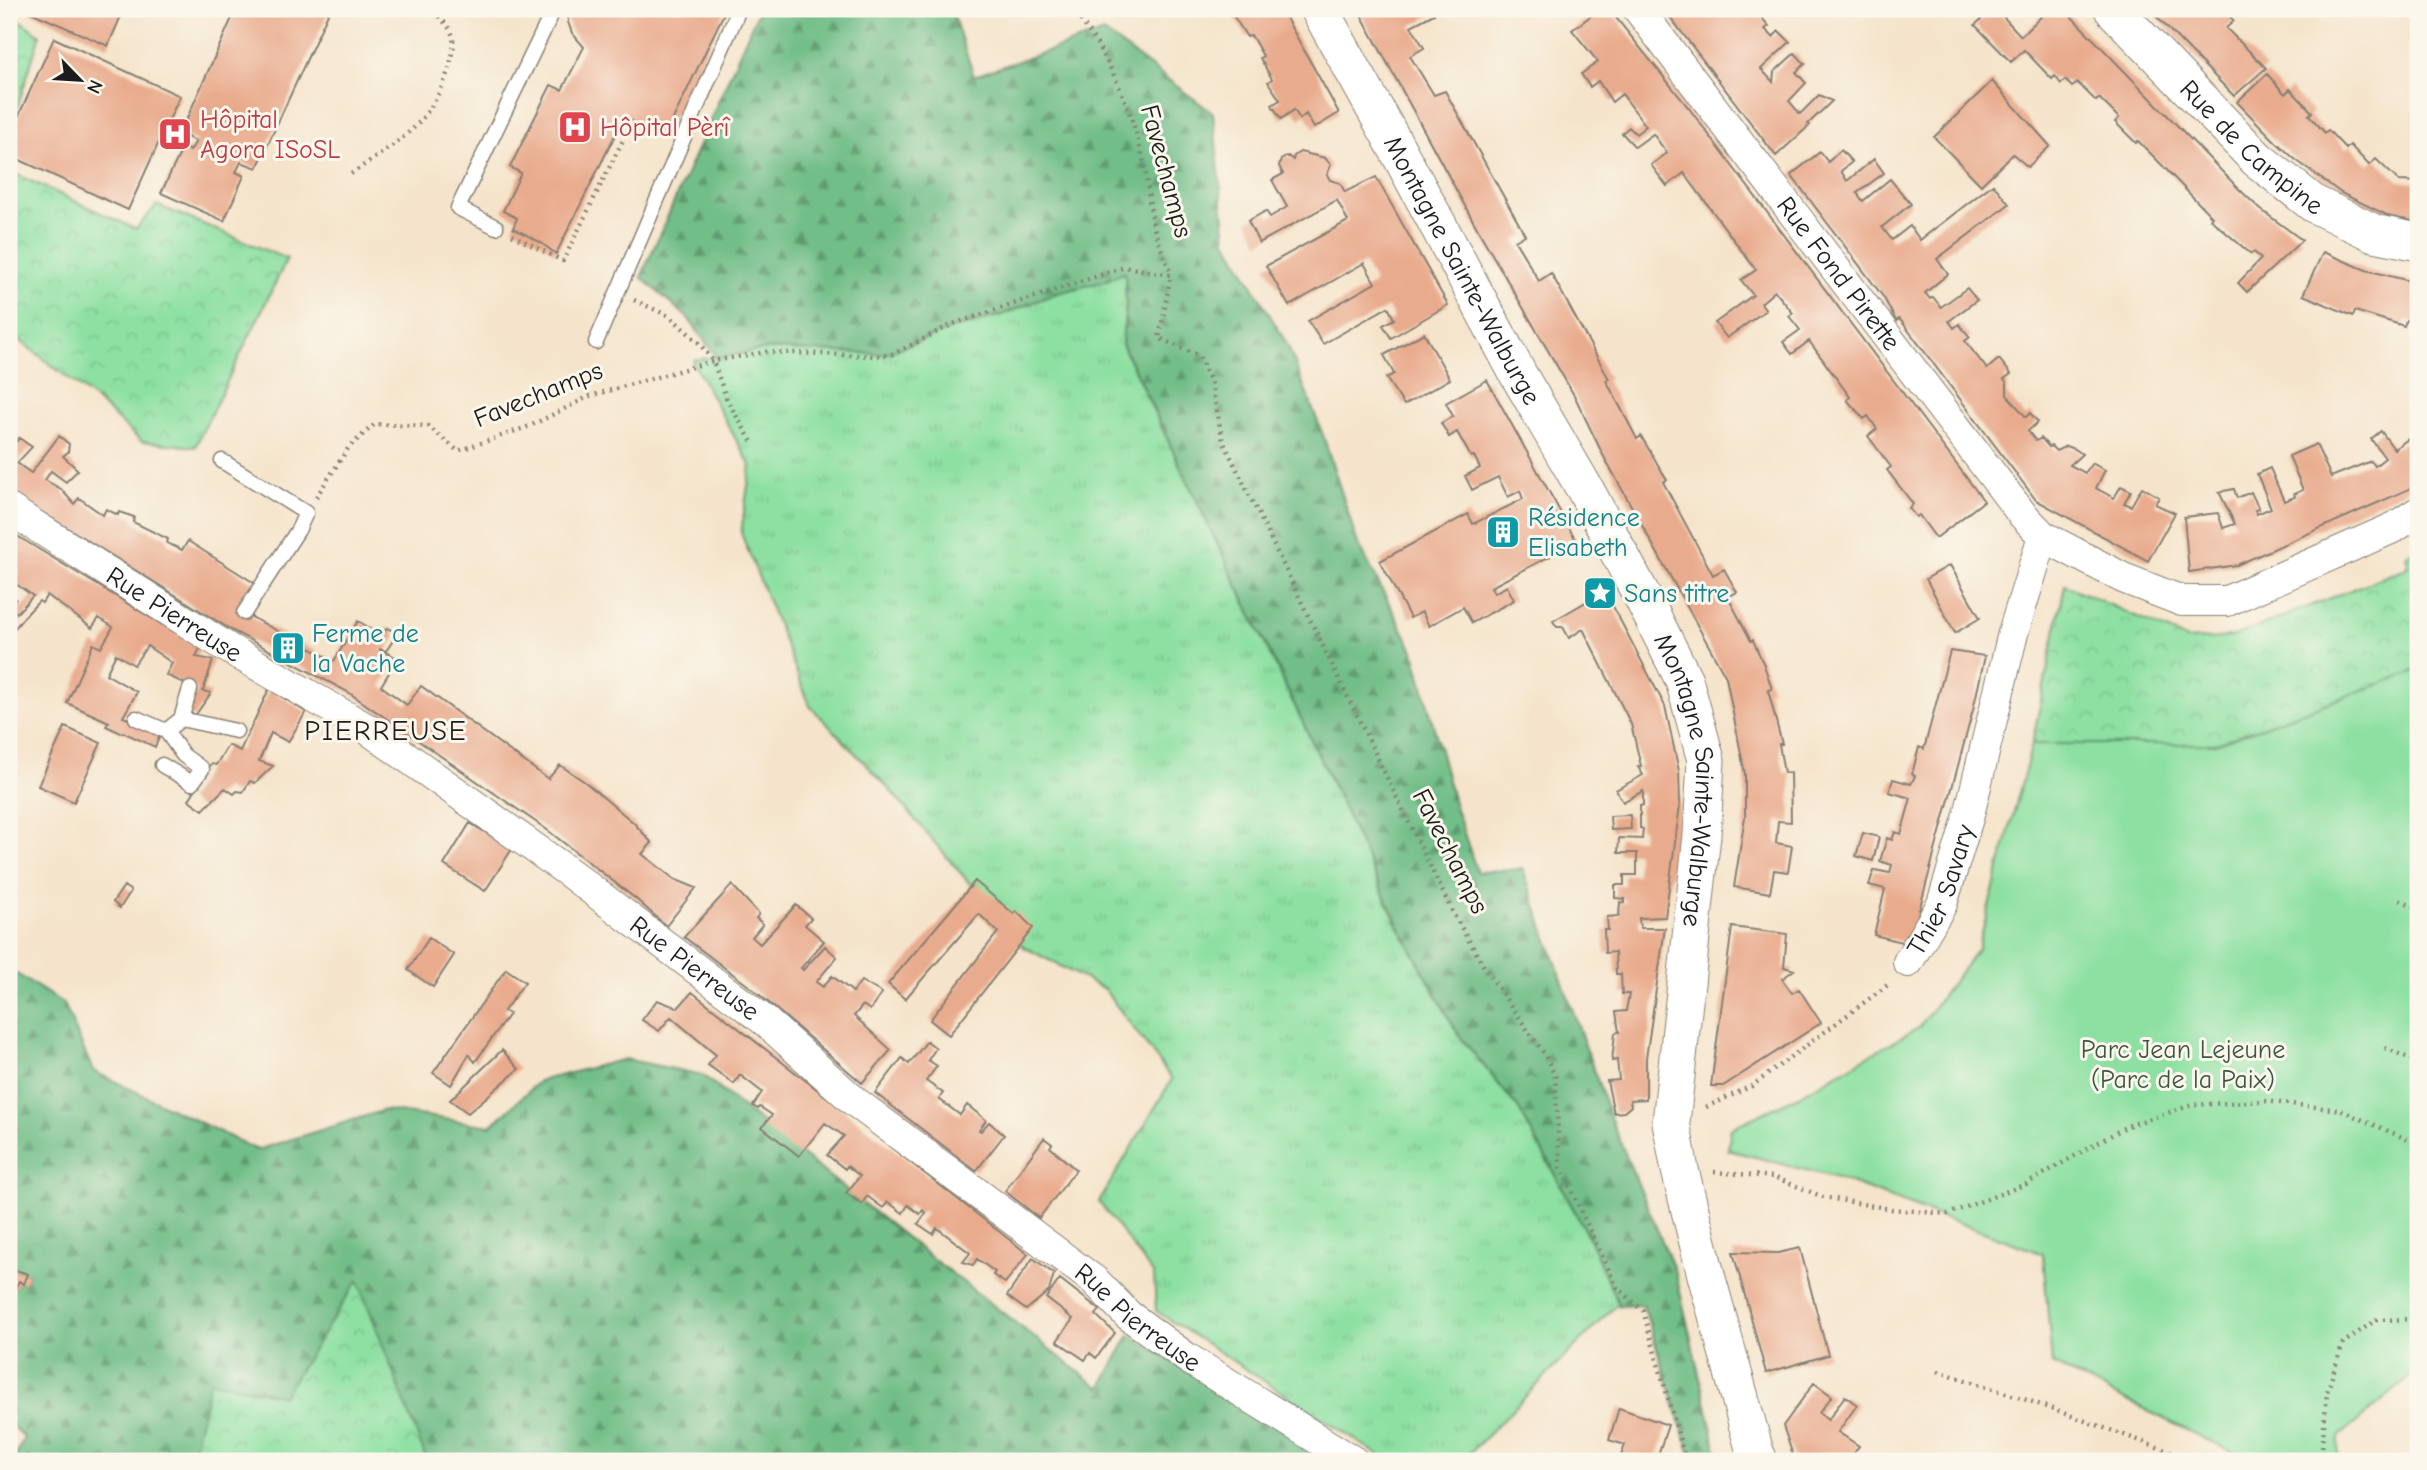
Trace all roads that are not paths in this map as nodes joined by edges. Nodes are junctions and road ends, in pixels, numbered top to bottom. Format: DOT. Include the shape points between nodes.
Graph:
graph roads {
  1 [pos="531,9"];
  2 [pos="738,9"];
  3 [pos="1319,9"];
  4 [pos="1637,9"];
  5 [pos="2113,9"];
  6 [pos="554,10"];
  7 [pos="496,227"];
  8 [pos="2418,242"];
  9 [pos="596,342"];
  10 [pos="222,461"];
  11 [pos="9,509"];
  12 [pos="2418,512"];
  13 [pos="2043,536"];
  14 [pos="244,613"];
  15 [pos="190,689"];
  16 [pos="136,718"];
  17 [pos="181,719"];
  18 [pos="166,731"];
  19 [pos="236,731"];
  20 [pos="162,765"];
  21 [pos="1908,962"];
  22 [pos="1353,1461"];
  23 [pos="1759,1461"];
  1 -- 6 [label="lane"];
  2 -- 9 [label="lane"];
  3 -- 23 [label="street, Montagne Sainte-Walburge" via="1586,491 1684,680 1706,760 1671,1122 1706,1275"];
  4 -- 13 [label="street, Rue Fond Pirette"];
  5 -- 8 [label="street, Rue de Campine" via="2257,159 2314,204 2374,233"];
  6 -- 7 [label="lane" via="458,208"];
  10 -- 14 [label="lane" via="306,513"];
  11 -- 22 [label="street, Rue Pierreuse" via="229,639 366,728 560,866 765,1021 855,1101 1095,1280 1128,1315 1187,1358"];
  12 -- 13 [label="street, Rue Fond Pirette" via="2395,527 2227,601 2182,601 2161,594"];
  13 -- 21 [label="street, Thier Savary" via="2012,633 1969,815 1942,904"];
  15 -- 17 [label="lane"];
  16 -- 18 [label="lane"];
  17 -- 18 [label="lane"];
  17 -- 19 [label="lane"];
  18 -- 20 [label="lane" via="183,755 202,769 192,783"];
}
